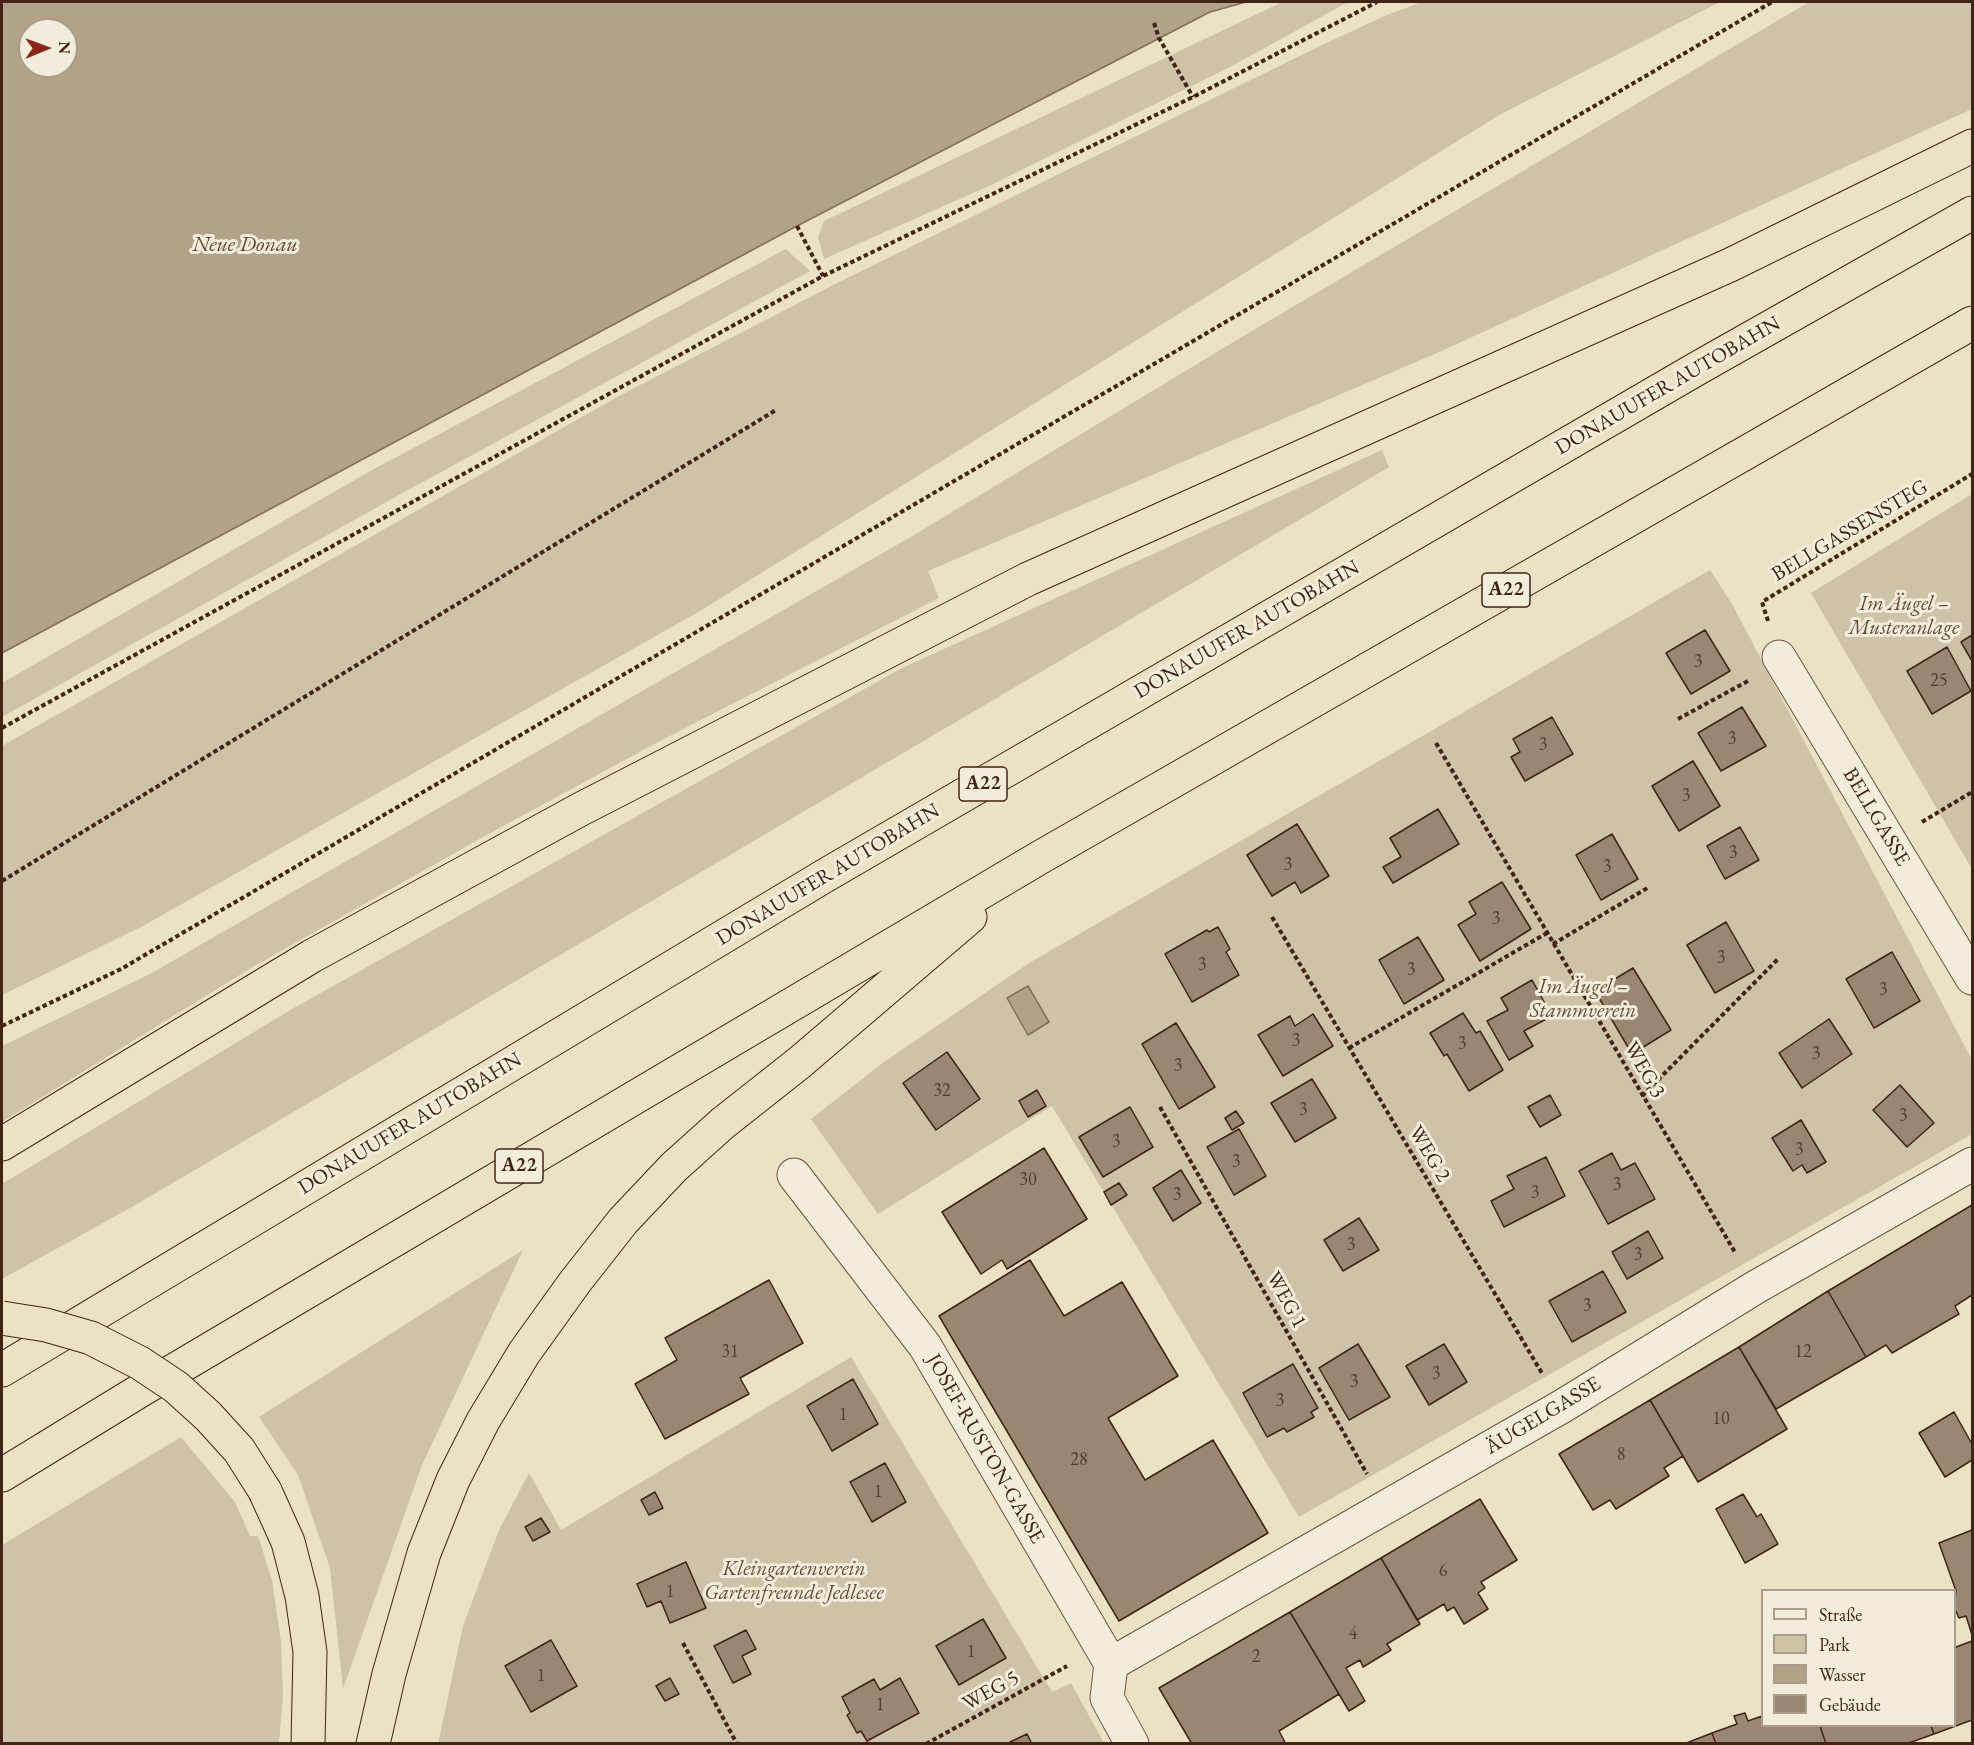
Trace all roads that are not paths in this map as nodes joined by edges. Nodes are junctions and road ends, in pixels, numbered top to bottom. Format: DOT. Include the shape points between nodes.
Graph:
graph roads {
  1 [pos="1972,146"];
  2 [pos="1972,213"];
  3 [pos="1972,323"];
  4 [pos="1781,659"];
  5 [pos="1039,858"];
  6 [pos="1972,978"];
  7 [pos="2,1144"];
  8 [pos="1972,1164"];
  9 [pos="794,1175"];
  10 [pos="2,1318"];
  11 [pos="2,1370"];
  12 [pos="2,1475"];
  13 [pos="1111,1664"];
  14 [pos="308,1743"];
  15 [pos="373,1743"];
  16 [pos="1132,1743"];
  1 -- 7 [label="highway" via="1687,285 1028,579 581,809 333,945"];
  2 -- 11 [label="highway, DONAUUFER AUTOBAHN / A22" via="826,875"];
  3 -- 5 [label="highway, A22"];
  4 -- 6 [label="street, BELLGASSE"];
  5 -- 12 [label="highway, A22"];
  5 -- 15 [label="highway" via="674,1167 623,1221 575,1282 506,1382 453,1480 424,1552"];
  8 -- 13 [label="street, ÄUGELGASSE" via="1756,1287 1561,1407"];
  9 -- 13 [label="street, JOSEF-RUSTON-GASSE" via="925,1346"];
  10 -- 14 [label="highway, bridge" via="91,1338 140,1363 176,1386 238,1450 265,1491 288,1542 302,1596 310,1652"];
  13 -- 16 [label="street" via="1107,1698"];
}
